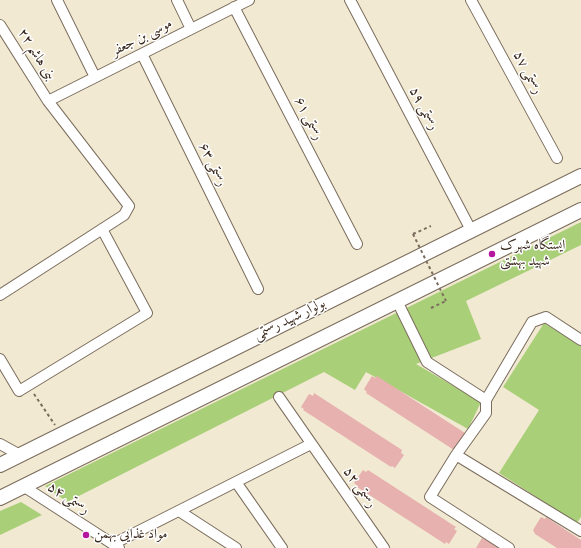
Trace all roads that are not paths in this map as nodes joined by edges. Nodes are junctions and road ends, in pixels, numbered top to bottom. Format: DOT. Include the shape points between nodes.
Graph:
graph roads {
  1 [pos="57,0"];
  2 [pos="177,0"];
  3 [pos="249,0"];
  4 [pos="350,0"];
  5 [pos="472,0"];
  6 [pos="234,7"];
  7 [pos="0,25"];
  8 [pos="191,29"];
  9 [pos="142,54"];
  10 [pos="95,77"];
  11 [pos="48,101"];
  12 [pos="557,158"];
  13 [pos="581,176"];
  14 [pos="581,210"];
  15 [pos="102,229"];
  16 [pos="471,230"];
  17 [pos="357,244"];
  18 [pos="258,289"];
  19 [pos="0,295"];
  20 [pos="397,301"];
  21 [pos="581,340"];
  22 [pos="0,359"];
  23 [pos="280,397"];
  24 [pos="486,400"];
  25 [pos="0,444"];
  26 [pos="311,444"];
  27 [pos="456,454"];
  28 [pos="20,455"];
  29 [pos="0,465"];
  30 [pos="236,482"];
  31 [pos="23,486"];
  32 [pos="0,498"];
  33 [pos="179,511"];
  34 [pos="581,531"];
  35 [pos="116,546"];
  36 [pos="236,548"];
  37 [pos="282,548"];
  38 [pos="384,548"];
  39 [pos="509,548"];
  1 -- 10 [label="street"];
  2 -- 8 [label="street"];
  3 -- 6 [label="street, موسی بن جعفر"];
  4 -- 16 [label="street, رستمی ۵۹"];
  5 -- 12 [label="street, رستمی ۵۷"];
  6 -- 8 [label="street, موسی بن جعفر"];
  6 -- 17 [label="street, رستمی ۶۱"];
  7 -- 11 [label="street, بنی هاشم ۲۲"];
  8 -- 9 [label="street, موسی بن جعفر"];
  9 -- 10 [label="street, موسی بن جعفر"];
  9 -- 18 [label="street, رستمی ۶۳"];
  10 -- 11 [label="street, موسی بن جعفر"];
  11 -- 15 [label="street, بنی هاشم ۲۲" via="129,206 124,215"];
  13 -- 16 [label="main road, بولوار شهید رستمی"];
  14 -- 20 [label="main road"];
  15 -- 19 [label="street"];
  15 -- 22 [label="street" via="147,312 19,390"];
  16 -- 28 [label="main road, بولوار شهید رستمی"];
  20 -- 24 [label="street" via="427,362"];
  20 -- 31 [label="main road"];
  21 -- 24 [label="street" via="546,317 532,322"];
  23 -- 26 [label="street, رستمی ۵۲"];
  24 -- 27 [label="street" via="486,413"];
  25 -- 28 [label="street"];
  26 -- 30 [label="street"];
  26 -- 38 [label="street, رستمی ۵۲"];
  27 -- 34 [label="street"];
  27 -- 39 [label="street" via="430,497"];
  28 -- 29 [label="main road, بولوار شهید رستمی"];
  30 -- 33 [label="street"];
  30 -- 37 [label="street"];
  31 -- 32 [label="main road"];
  31 -- 35 [label="street, رستمی ۵۴"];
  33 -- 35 [label="street"];
  33 -- 36 [label="street"];
}
